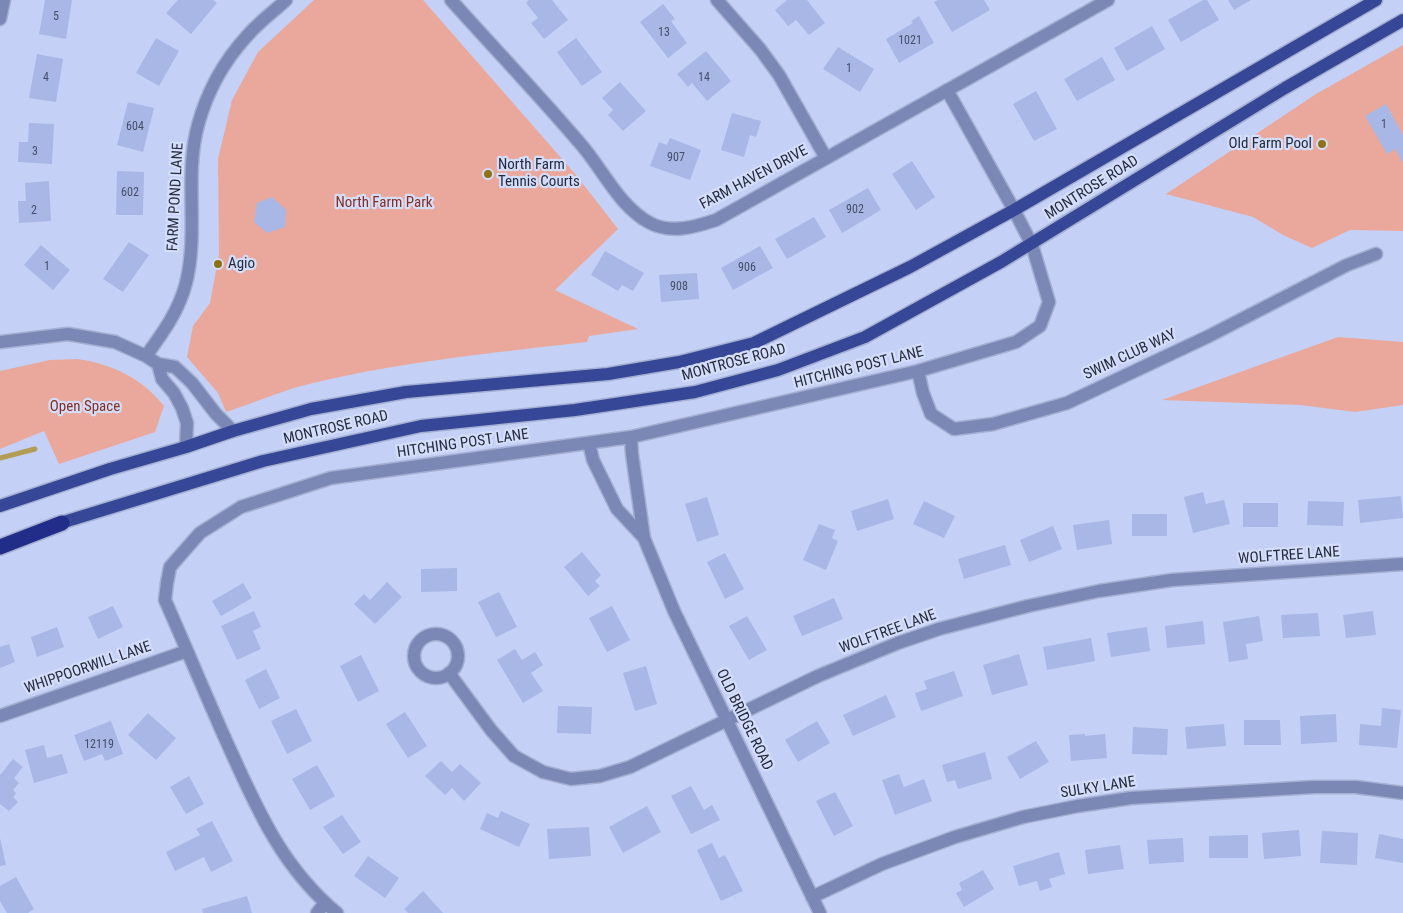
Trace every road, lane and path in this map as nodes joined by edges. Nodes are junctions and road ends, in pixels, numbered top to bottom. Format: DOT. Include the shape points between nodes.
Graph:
graph roads {
  1 [pos="4,0"];
  2 [pos="286,0"];
  3 [pos="451,0"];
  4 [pos="717,0"];
  5 [pos="1108,0"];
  6 [pos="1376,0"];
  7 [pos="0,19"];
  8 [pos="1403,20"];
  9 [pos="947,90"];
  10 [pos="826,158"];
  11 [pos="1014,210"];
  12 [pos="1032,245"];
  13 [pos="1376,254"];
  14 [pos="0,341"];
  15 [pos="146,356"];
  16 [pos="158,364"];
  17 [pos="918,371"];
  18 [pos="233,431"];
  19 [pos="631,437"];
  20 [pos="589,443"];
  21 [pos="186,447"];
  22 [pos="0,506"];
  23 [pos="62,523"];
  24 [pos="644,538"];
  25 [pos="0,541"];
  26 [pos="0,547"];
  27 [pos="1403,564"];
  28 [pos="187,651"];
  29 [pos="449,673"];
  30 [pos="0,716"];
  31 [pos="726,720"];
  32 [pos="1403,793"];
  33 [pos="812,897"];
  34 [pos="321,908"];
  35 [pos="337,913"];
  36 [pos="820,913"];
  1 -- 7 [label="street"];
  2 -- 15 [label="street, FARM POND LANE" via="247,35 220,71 208,98 192,156 186,283 171,320"];
  3 -- 10 [label="street, FARM HAVEN DRIVE" via="580,142 630,208 652,224 688,229 716,220"];
  4 -- 10 [label="street" via="760,48 779,75"];
  5 -- 9 [label="street, FARM HAVEN DRIVE"];
  6 -- 11 [label="main road, MONTROSE ROAD"];
  8 -- 12 [label="main road, MONTROSE ROAD" via="1285,88"];
  9 -- 10 [label="street, FARM HAVEN DRIVE"];
  9 -- 11 [label="street"];
  11 -- 12 [label="street, HITCHING POST LANE"];
  11 -- 18 [label="main road, MONTROSE ROAD" via="910,267 754,343 679,362 608,374 406,392 311,409"];
  12 -- 17 [label="street, HITCHING POST LANE" via="1049,302 1040,326 1016,342"];
  12 -- 23 [label="main road, MONTROSE ROAD" via="865,337 778,370 695,392 575,410 421,426 263,462"];
  13 -- 17 [label="street, SWIM CLUB WAY" via="1347,265 1209,336 1067,403 993,424 954,429 931,414"];
  14 -- 15 [label="street" via="68,334 116,342"];
  15 -- 16 [label="street"];
  16 -- 18 [label="street" via="175,367"];
  16 -- 21 [label="street" via="162,379 182,408 187,423"];
  17 -- 19 [label="street, HITCHING POST LANE"];
  18 -- 21 [label="main road, MONTROSE ROAD"];
  19 -- 20 [label="street, HITCHING POST LANE"];
  19 -- 24 [label="street, OLD BRIDGE ROAD"];
  20 -- 24 [label="street, OLD BRIDGE ROAD" via="593,460 617,509"];
  20 -- 28 [label="street, HITCHING POST LANE" via="334,478 241,507 200,533 170,567 165,600"];
  21 -- 22 [label="main road, MONTROSE ROAD"];
  23 -- 25 [label="main road, MONTROSE ROAD"];
  23 -- 26 [label="highway"];
  24 -- 31 [label="street, OLD BRIDGE ROAD" via="674,611"];
  27 -- 31 [label="street, WOLFTREE LANE" via="1172,580 1028,606 898,643 818,676"];
  28 -- 30 [label="street, WHIPPOORWILL LANE"];
  28 -- 34 [label="street, HITCHING POST LANE" via="269,832"];
  29 -- 31 [label="street, WOLFTREE LANE" via="514,756 544,772 570,779 600,776 630,767"];
  31 -- 33 [label="street, OLD BRIDGE ROAD"];
  32 -- 33 [label="street, SULKY LANE" via="1314,786 1131,798 1078,806 1023,817 955,837 882,864"];
  33 -- 36 [label="street, OLD BRIDGE ROAD"];
  34 -- 35 [label="street, HITCHING POST LANE"];
}
